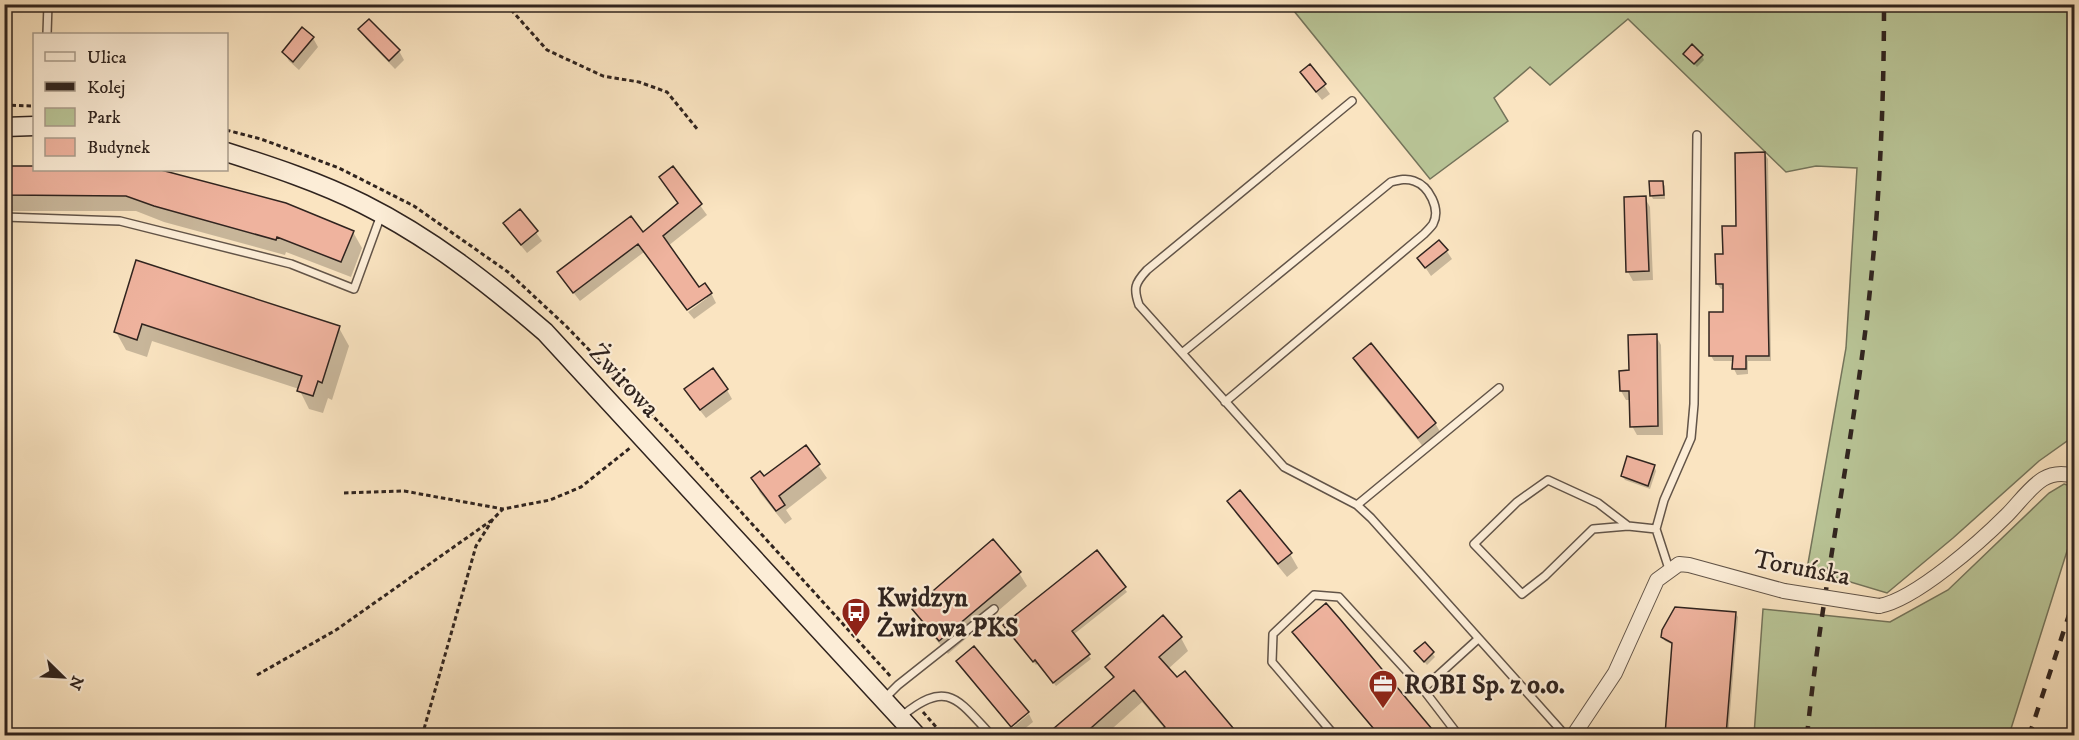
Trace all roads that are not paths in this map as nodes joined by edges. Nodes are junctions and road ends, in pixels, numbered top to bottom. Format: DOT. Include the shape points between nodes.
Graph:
graph roads {
  1 [pos="48,4"];
  2 [pos="47,33"];
  3 [pos="1352,100"];
  4 [pos="33,126"];
  5 [pos="4,127"];
  6 [pos="1697,135"];
  7 [pos="228,153"];
  8 [pos="381,215"];
  9 [pos="4,217"];
  10 [pos="1182,353"];
  11 [pos="1499,388"];
  12 [pos="1225,402"];
  13 [pos="2072,475"];
  14 [pos="1357,505"];
  15 [pos="1628,526"];
  16 [pos="1656,529"];
  17 [pos="1669,569"];
  18 [pos="994,609"];
  19 [pos="1478,639"];
  20 [pos="1423,689"];
  21 [pos="883,700"];
  22 [pos="900,718"];
  23 [pos="916,735"];
  24 [pos="992,735"];
  25 [pos="1335,735"];
  26 [pos="1459,735"];
  27 [pos="1566,735"];
  28 [pos="1573,735"];
  1 -- 2 [label="lane"];
  3 -- 10 [label="lane" via="1137,282 1135,294 1139,305"];
  4 -- 5 [label="street"];
  6 -- 16 [label="lane" via="1694,404 1690,438"];
  7 -- 8 [label="street, Żwirowa" via="295,174"];
  8 -- 9 [label="lane" via="354,289 291,264 120,221"];
  8 -- 21 [label="street, Żwirowa" via="489,284 545,332"];
  10 -- 12 [label="lane"];
  10 -- 12 [label="lane" via="1391,182 1404,179 1421,184 1434,200 1434,223"];
  11 -- 14 [label="lane"];
  12 -- 14 [label="lane" via="1284,467"];
  13 -- 17 [label="street, Toruńska, bridge" via="2059,473 2043,479 1969,550 1905,598 1891,604 1879,606 1784,591 1689,565"];
  14 -- 19 [label="lane"];
  15 -- 15 [label="lane" via="1593,529 1522,594 1474,544 1517,502 1548,480 1598,503"];
  15 -- 16 [label="lane"];
  16 -- 17 [label="lane"];
  17 -- 28 [label="street" via="1651,591 1615,673"];
  18 -- 21 [label="lane"];
  19 -- 20 [label="lane"];
  19 -- 27 [label="lane"];
  20 -- 25 [label="lane" via="1339,597 1314,596 1273,634 1272,662"];
  20 -- 26 [label="lane"];
  21 -- 22 [label="street, Żwirowa"];
  22 -- 23 [label="street, Żwirowa"];
  22 -- 24 [label="lane" via="935,696 957,699"];
}
